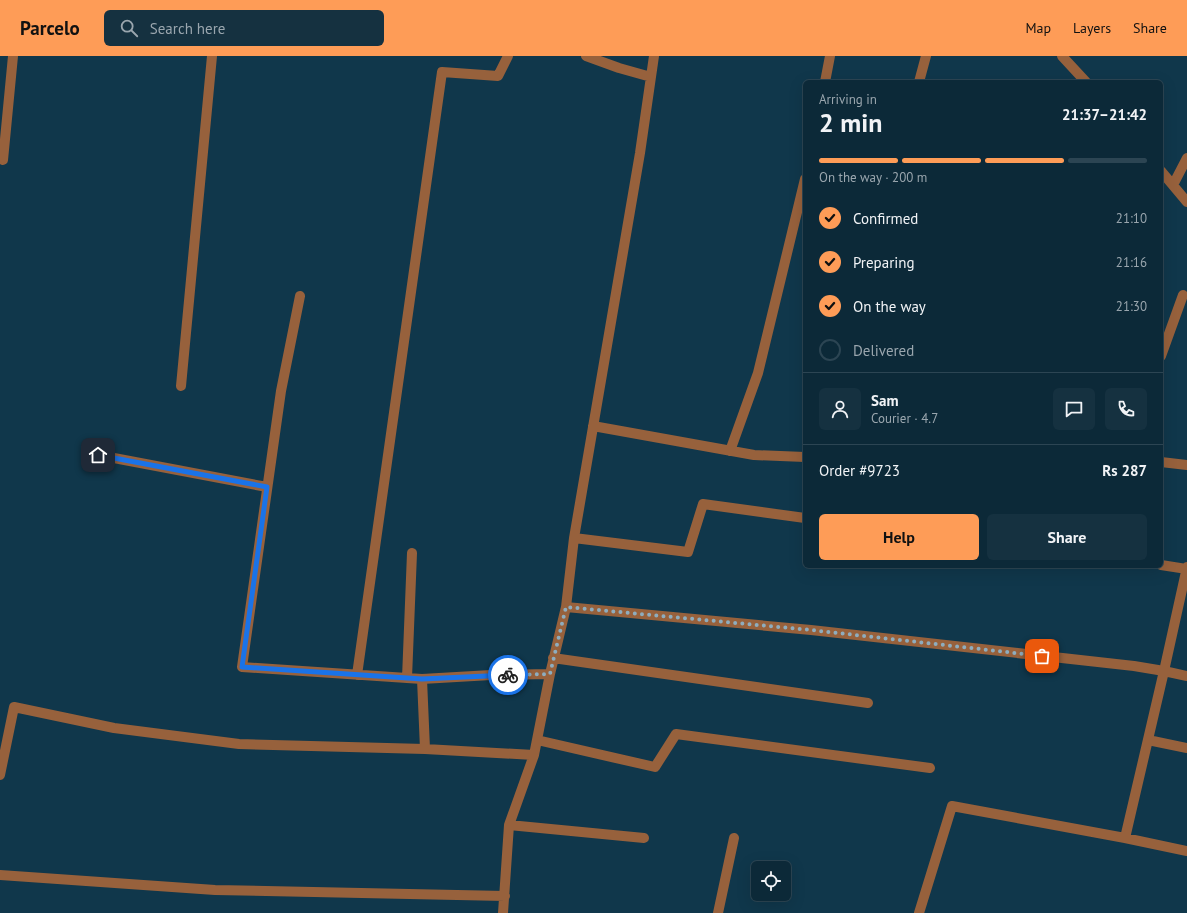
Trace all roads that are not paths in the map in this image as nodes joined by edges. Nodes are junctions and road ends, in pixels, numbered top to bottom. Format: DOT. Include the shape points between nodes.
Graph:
graph roads {
  1 [pos="13,56"];
  2 [pos="212,56"];
  3 [pos="508,56"];
  4 [pos="586,56"];
  5 [pos="654,56"];
  6 [pos="830,56"];
  7 [pos="926,56"];
  8 [pos="1062,56"];
  9 [pos="651,77"];
  10 [pos="825,80"];
  11 [pos="920,80"];
  12 [pos="1084,80"];
  13 [pos="1187,158"];
  14 [pos="3,160"];
  15 [pos="1163,173"];
  16 [pos="1173,185"];
  17 [pos="803,187"];
  18 [pos="1187,202"];
  19 [pos="1183,295"];
  20 [pos="300,296"];
  21 [pos="1163,350"];
  22 [pos="181,386"];
  23 [pos="593,426"];
  24 [pos="730,451"];
  25 [pos="98,455"];
  26 [pos="803,456"];
  27 [pos="1163,462"];
  28 [pos="1187,465"];
  29 [pos="267,487"];
  30 [pos="803,518"];
  31 [pos="574,538"];
  32 [pos="412,553"];
  33 [pos="1163,565"];
  34 [pos="1187,568"];
  35 [pos="1184,592"];
  36 [pos="566,607"];
  37 [pos="554,658"];
  38 [pos="1164,671"];
  39 [pos="550,674"];
  40 [pos="357,675"];
  41 [pos="1187,676"];
  42 [pos="406,678"];
  43 [pos="422,679"];
  44 [pos="868,703"];
  45 [pos="537,740"];
  46 [pos="1148,740"];
  47 [pos="1187,748"];
  48 [pos="425,749"];
  49 [pos="534,755"];
  50 [pos="930,768"];
  51 [pos="0,775"];
  52 [pos="509,825"];
  53 [pos="644,838"];
  54 [pos="734,838"];
  55 [pos="1125,838"];
  56 [pos="1187,851"];
  57 [pos="0,876"];
  58 [pos="505,896"];
  59 [pos="504,913"];
  60 [pos="718,913"];
  61 [pos="919,913"];
  1 -- 14 [label="street"];
  2 -- 22 [label="street"];
  3 -- 40 [label="street" via="498,76 442,72"];
  4 -- 9 [label="street"];
  5 -- 9 [label="street"];
  6 -- 10 [label="street"];
  7 -- 11 [label="street"];
  8 -- 12 [label="street"];
  9 -- 23 [label="street"];
  13 -- 16 [label="street"];
  15 -- 16 [label="street"];
  16 -- 18 [label="street"];
  17 -- 24 [label="street" via="758,373"];
  19 -- 21 [label="street"];
  20 -- 29 [label="street" via="281,392"];
  23 -- 24 [label="street"];
  23 -- 31 [label="street"];
  24 -- 26 [label="street" via="754,455"];
  25 -- 29 [label="street"];
  27 -- 28 [label="street"];
  29 -- 40 [label="street" via="242,667"];
  30 -- 31 [label="street" via="703,504 688,552"];
  31 -- 36 [label="street"];
  32 -- 42 [label="street"];
  33 -- 34 [label="street"];
  34 -- 35 [label="street"];
  35 -- 38 [label="street"];
  36 -- 37 [label="street"];
  36 -- 38 [label="street" via="819,630"];
  37 -- 39 [label="street"];
  37 -- 44 [label="street"];
  38 -- 41 [label="street"];
  38 -- 46 [label="street"];
  39 -- 43 [label="street"];
  39 -- 45 [label="street"];
  40 -- 42 [label="street"];
  42 -- 43 [label="street"];
  43 -- 48 [label="street"];
  45 -- 49 [label="street"];
  45 -- 50 [label="street" via="655,767 676,734"];
  46 -- 47 [label="street"];
  46 -- 55 [label="street"];
  48 -- 49 [label="street"];
  48 -- 51 [label="street" via="239,744 114,728 14,707"];
  49 -- 52 [label="street"];
  52 -- 53 [label="street"];
  52 -- 58 [label="street"];
  54 -- 60 [label="street"];
  55 -- 56 [label="street"];
  55 -- 61 [label="street" via="952,806"];
  57 -- 58 [label="street" via="216,890"];
  58 -- 59 [label="street"];
}
